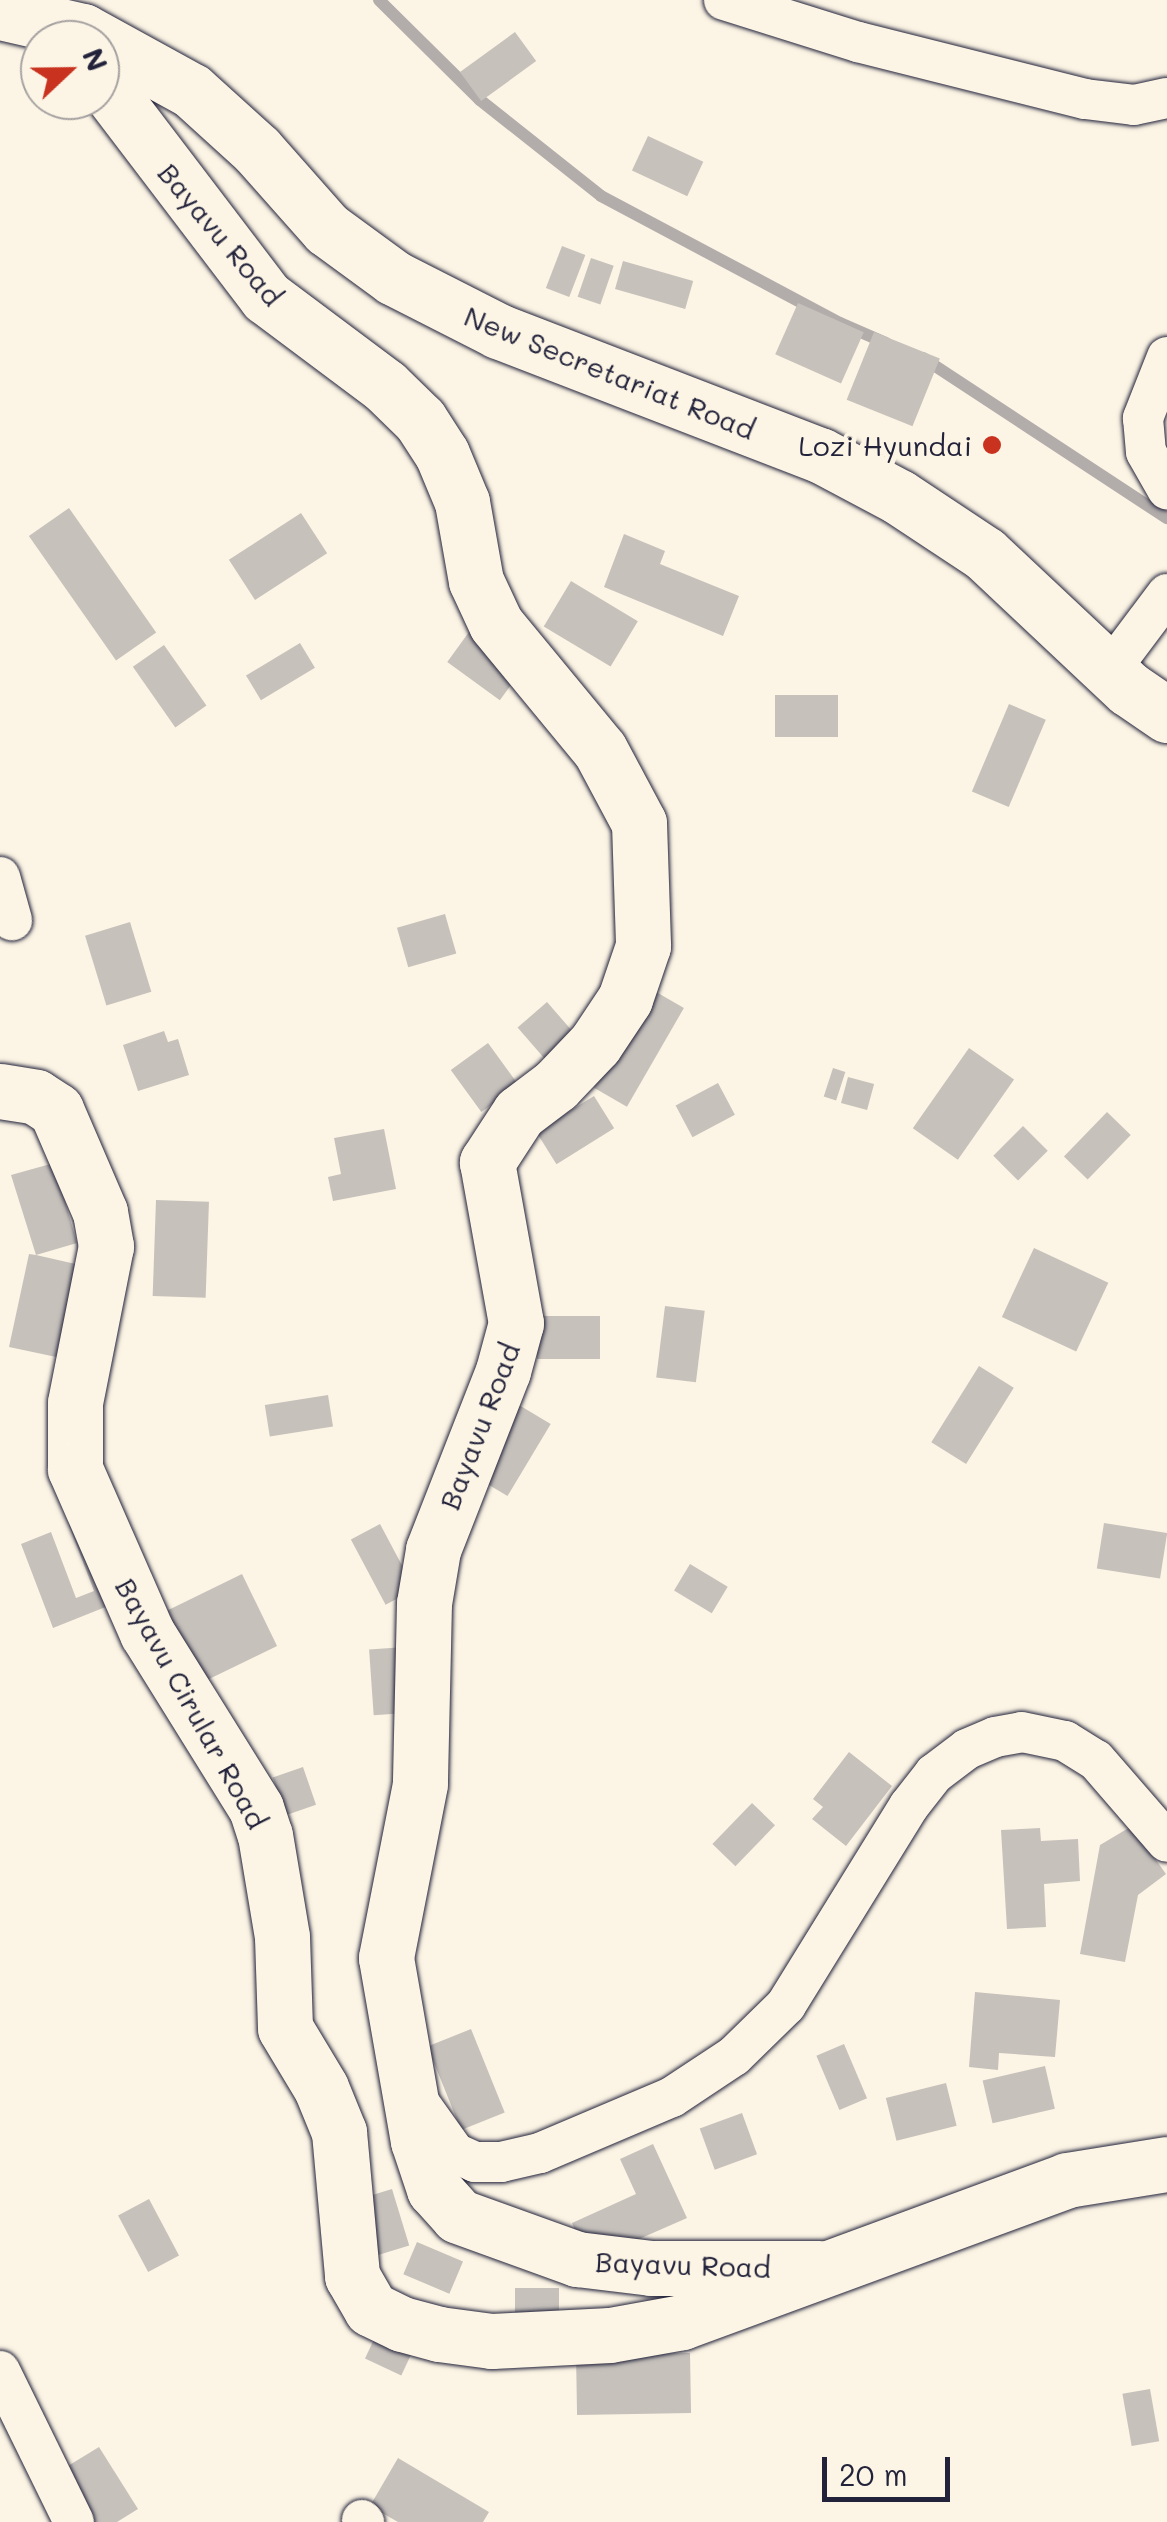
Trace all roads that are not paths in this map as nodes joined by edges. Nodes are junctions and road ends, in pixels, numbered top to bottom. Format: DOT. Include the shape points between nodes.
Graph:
graph roads {
  1 [pos="724,0"];
  2 [pos="0,12"];
  3 [pos="25,20"];
  4 [pos="120,50"];
  5 [pos="1167,98"];
  6 [pos="120,105"];
  7 [pos="1167,357"];
  8 [pos="1167,490"];
  9 [pos="1167,594"];
  10 [pos="1110,670"];
  11 [pos="1167,715"];
  12 [pos="0,877"];
  13 [pos="12,920"];
  14 [pos="0,1090"];
  15 [pos="1167,1842"];
  16 [pos="406,2086"];
  17 [pos="1167,2164"];
  18 [pos="819,2268"];
  19 [pos="0,2372"];
  20 [pos="74,2522"];
  1 -- 5 [label="street" via="1070,96 1134,105"];
  2 -- 3 [label="street, New Secretariat Road"];
  4 -- 10 [label="street, New Secretariat Road" via="192,91 327,229 394,278 498,331 820,455 899,497 985,554"];
  6 -- 16 [label="street, Bayavu Road" via="266,298 420,420 462,502 476,581 496,624 600,750 640,824 643,946 626,999 595,1044 520,1113 487,1162 516,1324 433,1550 424,1602 420,1784 386,1958"];
  7 -- 8 [label="street" via="1143,418 1146,452"];
  9 -- 10 [label="street"];
  10 -- 11 [label="street, New Secretariat Road"];
  12 -- 13 [label="street"];
  14 -- 18 [label="street, Bayavu Cirular Road" via="36,1096 56,1110 100,1212 106,1246 74,1403 75,1469 148,1632 256,1808 277,1901 285,2028 339,2132 352,2276 371,2308 402,2324 492,2341 610,2335 682,2322"];
  15 -- 16 [label="street" via="1096,1760 1065,1740 1022,1732 996,1737 966,1748 909,1806 786,2004 734,2056 672,2097 540,2153 476,2162 455,2153"];
  16 -- 18 [label="street, Bayavu Road" via="434,2190 458,2216 576,2260 651,2268"];
  17 -- 18 [label="street, Bayavu Cirular Road" via="1067,2180"];
  19 -- 20 [label="street"];
}
